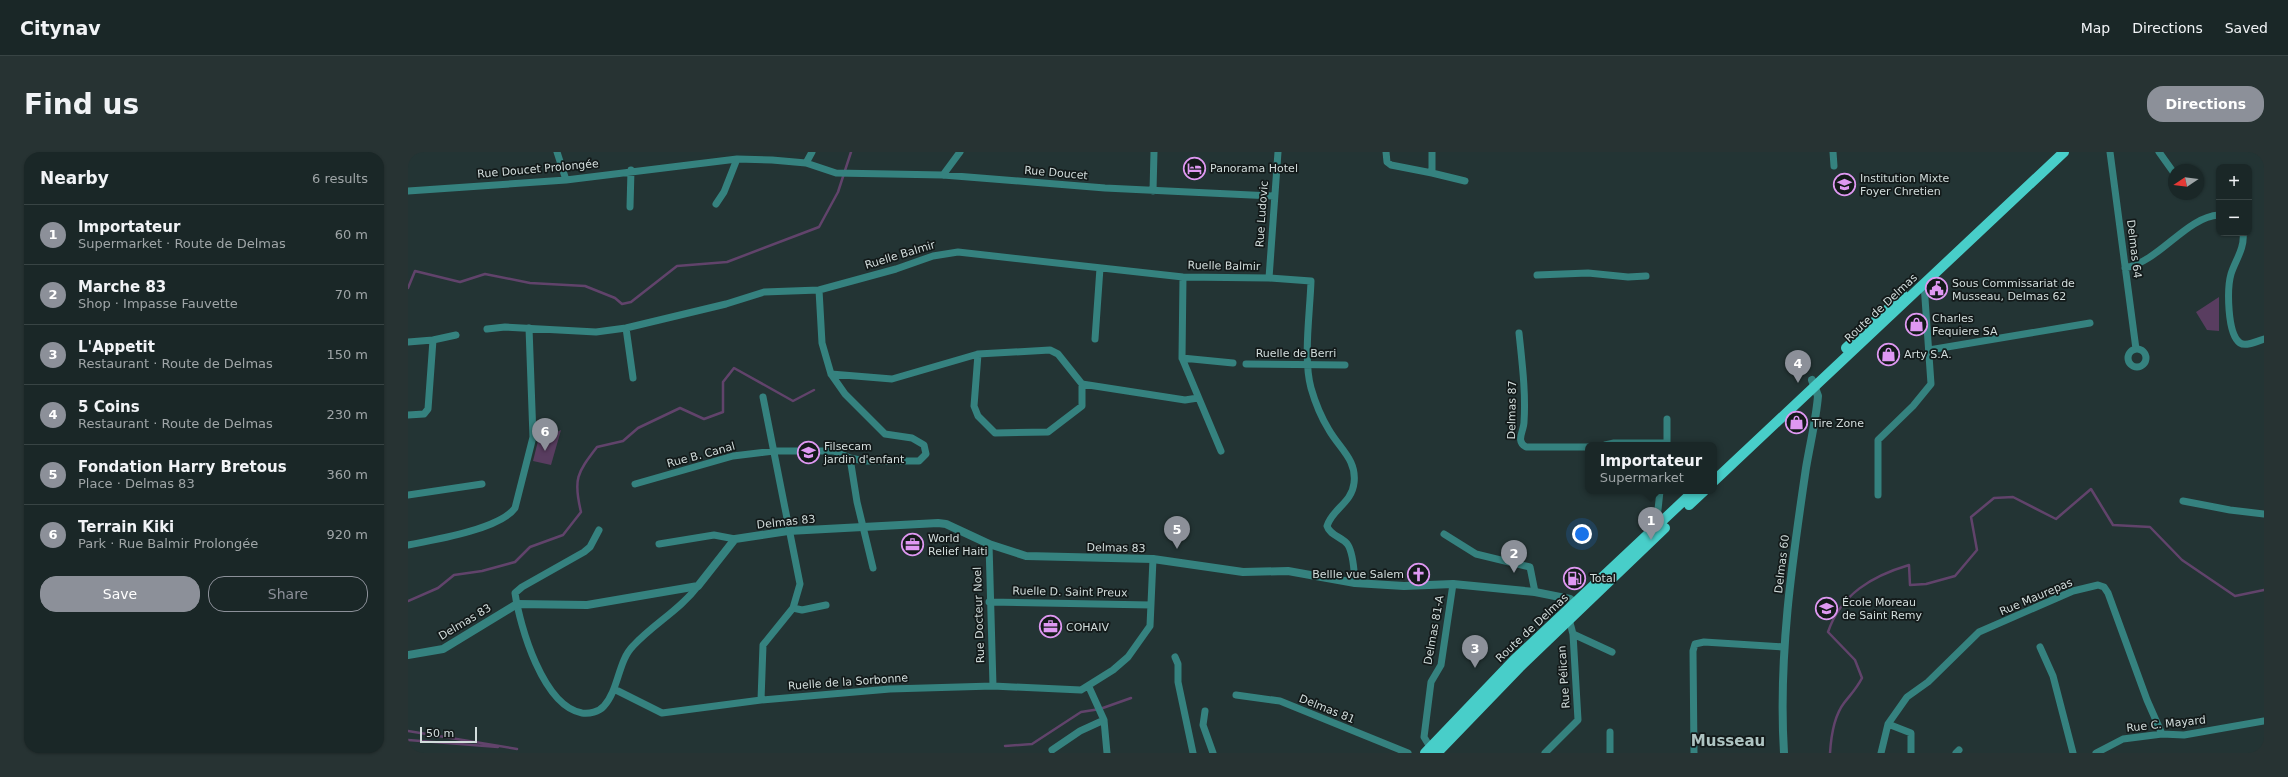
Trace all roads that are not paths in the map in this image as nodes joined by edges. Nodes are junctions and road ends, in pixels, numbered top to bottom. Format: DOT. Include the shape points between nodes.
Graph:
graph roads {
  1 [pos="557,152"];
  2 [pos="812,152"];
  3 [pos="960,152"];
  4 [pos="1154,152"];
  5 [pos="1278,152"];
  6 [pos="1386,152"];
  7 [pos="1432,152"];
  8 [pos="1833,152"];
  9 [pos="2054,152"];
  10 [pos="2064,152"];
  11 [pos="2110,152"];
  12 [pos="2159,152"];
  13 [pos="733,157"];
  14 [pos="806,163"];
  15 [pos="2168,165"];
  16 [pos="1834,166"];
  17 [pos="631,170"];
  18 [pos="836,173"];
  19 [pos="1432,173"];
  20 [pos="944,175"];
  21 [pos="566,180"];
  22 [pos="1465,181"];
  23 [pos="408,191"];
  24 [pos="1153,191"];
  25 [pos="1274,196"];
  26 [pos="716,204"];
  27 [pos="630,207"];
  28 [pos="2216,216"];
  29 [pos="2243,236"];
  30 [pos="1100,268"];
  31 [pos="2125,268"];
  32 [pos="1537,276"];
  33 [pos="1646,276"];
  34 [pos="1184,277"];
  35 [pos="1269,278"];
  36 [pos="1924,284"];
  37 [pos="819,290"];
  38 [pos="2090,323"];
  39 [pos="529,328"];
  40 [pos="626,328"];
  41 [pos="487,329"];
  42 [pos="1519,333"];
  43 [pos="456,335"];
  44 [pos="1095,339"];
  45 [pos="2264,339"];
  46 [pos="433,340"];
  47 [pos="408,342"];
  48 [pos="2136,349"];
  49 [pos="1929,350"];
  50 [pos="978,354"];
  51 [pos="1182,358"];
  52 [pos="1233,363"];
  53 [pos="1246,364"];
  54 [pos="1308,364"];
  55 [pos="1345,365"];
  56 [pos="831,374"];
  57 [pos="633,378"];
  58 [pos="1814,383"];
  59 [pos="1082,384"];
  60 [pos="763,397"];
  61 [pos="1198,398"];
  62 [pos="408,415"];
  63 [pos="1667,419"];
  64 [pos="1667,442"];
  65 [pos="1585,447"];
  66 [pos="774,451"];
  67 [pos="1221,451"];
  68 [pos="850,458"];
  69 [pos="1717,469"];
  70 [pos="1717,479"];
  71 [pos="482,484"];
  72 [pos="635,484"];
  73 [pos="1660,494"];
  74 [pos="1691,494"];
  75 [pos="1700,494"];
  76 [pos="408,495"];
  77 [pos="1878,495"];
  78 [pos="2183,501"];
  79 [pos="2264,514"];
  80 [pos="864,528"];
  81 [pos="599,530"];
  82 [pos="1657,530"];
  83 [pos="788,531"];
  84 [pos="1444,534"];
  85 [pos="734,539"];
  86 [pos="659,544"];
  87 [pos="989,544"];
  88 [pos="408,545"];
  89 [pos="1153,559"];
  90 [pos="872,568"];
  91 [pos="1355,584"];
  92 [pos="1453,584"];
  93 [pos="698,586"];
  94 [pos="1535,592"];
  95 [pos="989,602"];
  96 [pos="517,604"];
  97 [pos="1151,605"];
  98 [pos="826,606"];
  99 [pos="1578,606"];
  100 [pos="793,608"];
  101 [pos="1569,619"];
  102 [pos="1572,634"];
  103 [pos="1784,647"];
  104 [pos="2040,647"];
  105 [pos="1612,652"];
  106 [pos="408,655"];
  107 [pos="1175,657"];
  108 [pos="993,686"];
  109 [pos="1089,687"];
  110 [pos="614,690"];
  111 [pos="1236,695"];
  112 [pos="761,700"];
  113 [pos="1205,711"];
  114 [pos="1104,720"];
  115 [pos="2264,721"];
  116 [pos="1888,724"];
  117 [pos="1610,732"];
  118 [pos="2162,734"];
  119 [pos="1052,750"];
  120 [pos="1431,751"];
  121 [pos="1108,753"];
  122 [pos="1193,753"];
  123 [pos="1212,753"];
  124 [pos="1408,753"];
  125 [pos="1545,753"];
  126 [pos="1610,753"];
  127 [pos="1694,753"];
  128 [pos="1784,753"];
  129 [pos="1881,753"];
  130 [pos="1911,753"];
  131 [pos="2073,753"];
  132 [pos="2096,753"];
  1 -- 21 [label="street"];
  2 -- 14 [label="street"];
  3 -- 20 [label="street"];
  4 -- 24 [label="street"];
  5 -- 25 [label="street, Rue Ludovic"];
  6 -- 19 [label="street" via="1387,162 1391,165"];
  7 -- 19 [label="street"];
  8 -- 16 [label="street"];
  9 -- 58 [label="main road, Route de Delmas"];
  10 -- 36 [label="main road, Route de Delmas"];
  11 -- 31 [label="street, Delmas 64"];
  12 -- 15 [label="street"];
  13 -- 14 [label="street, Rue Doucet Prolongée"];
  13 -- 17 [label="street, Rue Doucet Prolongée"];
  13 -- 26 [label="street" via="724,192"];
  14 -- 18 [label="street, Rue Doucet Prolongée"];
  17 -- 21 [label="street, Rue Doucet Prolongée"];
  17 -- 27 [label="street"];
  18 -- 20 [label="street, Rue Doucet"];
  19 -- 22 [label="street"];
  20 -- 24 [label="street, Rue Doucet"];
  21 -- 23 [label="street, Rue Doucet Prolongée"];
  24 -- 25 [label="street, Rue Doucet"];
  25 -- 35 [label="street, Rue Ludovic"];
  28 -- 31 [label="street" via="2192,224 2138,266"];
  29 -- 45 [label="street" via="2241,250 2231,276 2230,324 2235,337 2245,344"];
  30 -- 34 [label="street, Ruelle Balmir"];
  30 -- 37 [label="street, Ruelle Balmir" via="958,252 933,256"];
  30 -- 44 [label="street"];
  31 -- 48 [label="street, Delmas 64"];
  32 -- 33 [label="street" via="1588,273"];
  34 -- 35 [label="street, Ruelle Balmir"];
  34 -- 51 [label="street"];
  35 -- 54 [label="street, Ruelle Balmir" via="1311,281"];
  36 -- 49 [label="street"];
  36 -- 58 [label="main road, Route de Delmas"];
  37 -- 40 [label="street, Ruelle Balmir" via="764,292 726,304"];
  37 -- 56 [label="street" via="822,343"];
  38 -- 49 [label="street"];
  39 -- 40 [label="street, Ruelle Balmir" via="596,332"];
  39 -- 41 [label="street, Ruelle Balmir" via="505,326"];
  39 -- 88 [label="street" via="533,437 515,508 511,514 488,526"];
  40 -- 57 [label="street"];
  42 -- 65 [label="street, Delmas 87" via="1524,383 1524,423 1520,438 1522,444 1526,447"];
  43 -- 46 [label="street"];
  46 -- 47 [label="street"];
  46 -- 62 [label="street" via="428,409 424,414"];
  49 -- 77 [label="street" via="1931,384 1913,406 1878,440"];
  50 -- 56 [label="street" via="892,379"];
  50 -- 59 [label="street" via="1050,350 1058,354"];
  50 -- 59 [label="street" via="974,406 978,416 995,433 1048,432 1082,406"];
  51 -- 52 [label="street"];
  51 -- 61 [label="street"];
  53 -- 54 [label="street, Ruelle de Berri"];
  54 -- 55 [label="street, Ruelle de Berri"];
  54 -- 91 [label="street" via="1311,387 1322,417 1352,461 1355,471 1351,495 1327,526 1328,530 1342,538 1350,549"];
  56 -- 68 [label="street, Rue B. Canal" via="849,399 885,434 912,438 924,445 926,454 919,461 865,461"];
  58 -- 69 [label="main road, Route de Delmas"];
  58 -- 70 [label="main road, Route de Delmas"];
  58 -- 103 [label="street, Delmas 60" via="1818,396 1800,510"];
  59 -- 61 [label="street" via="1185,400"];
  60 -- 66 [label="street"];
  61 -- 67 [label="street"];
  63 -- 64 [label="street"];
  66 -- 68 [label="street, Rue B. Canal" via="834,451"];
  66 -- 72 [label="street, Rue B. Canal" via="733,456"];
  66 -- 83 [label="street"];
  68 -- 80 [label="street"];
  71 -- 76 [label="street"];
  73 -- 82 [label="street"];
  74 -- 82 [label="main road, Route de Delmas"];
  75 -- 82 [label="main road, Route de Delmas"];
  78 -- 79 [label="street"];
  80 -- 83 [label="street, Delmas 83"];
  80 -- 87 [label="street, Delmas 83" via="946,524"];
  80 -- 90 [label="street"];
  81 -- 96 [label="street" via="590,547 584,552 518,590 515,593"];
  82 -- 99 [label="main road, Route de Delmas"];
  83 -- 85 [label="street, Delmas 83"];
  83 -- 100 [label="street" via="800,584"];
  84 -- 94 [label="street" via="1476,554 1530,567"];
  85 -- 86 [label="street" via="714,535"];
  85 -- 93 [label="street"];
  87 -- 89 [label="street, Delmas 83" via="1026,556"];
  87 -- 95 [label="street, Rue Docteur Noel"];
  89 -- 91 [label="street, Delmas 83" via="1231,571 1288,571"];
  89 -- 97 [label="street"];
  91 -- 92 [label="street, Delmas 83"];
  92 -- 94 [label="street, Delmas 83"];
  92 -- 120 [label="street, Delmas 81-A" via="1441,665 1431,682 1424,737"];
  93 -- 96 [label="street" via="587,605"];
  93 -- 110 [label="street" via="688,599 632,646"];
  94 -- 99 [label="street, Delmas 83" via="1570,599"];
  95 -- 97 [label="street, Ruelle D. Saint Preux"];
  95 -- 108 [label="street, Rue Docteur Noel"];
  96 -- 106 [label="street, Delmas 83" via="442,649"];
  96 -- 110 [label="street" via="523,629 535,659 554,697 562,705 579,712 593,712 604,706"];
  97 -- 109 [label="street" via="1150,626 1128,657"];
  98 -- 100 [label="street" via="802,610"];
  99 -- 101 [label="main road, Route de Delmas"];
  99 -- 120 [label="main road, Route de Delmas" via="1514,660"];
  100 -- 112 [label="street" via="763,645"];
  101 -- 102 [label="street, Rue Pélican"];
  101 -- 120 [label="main road, Route de Delmas"];
  102 -- 105 [label="street"];
  102 -- 125 [label="street, Rue Pélican" via="1578,720"];
  103 -- 127 [label="street" via="1704,642 1695,644"];
  103 -- 128 [label="street, Delmas 60"];
  104 -- 131 [label="street" via="2053,676"];
  107 -- 122 [label="street"];
  108 -- 109 [label="street, Ruelle de la Sorbonne" via="1073,691"];
  108 -- 112 [label="street, Ruelle de la Sorbonne" via="890,688"];
  109 -- 114 [label="street"];
  110 -- 112 [label="street, Ruelle de la Sorbonne" via="662,714"];
  111 -- 124 [label="street, Delmas 81" via="1280,701"];
  113 -- 123 [label="street" via="1203,725"];
  114 -- 119 [label="street" via="1080,731"];
  114 -- 121 [label="street"];
  115 -- 118 [label="street, Rue C. Mayard" via="2184,735"];
  116 -- 118 [label="street, Rue Maurepas" via="1910,694 1928,682 1980,632 2073,591 2098,585 2108,592"];
  116 -- 129 [label="street, Rue Maurepas"];
  116 -- 130 [label="street" via="1911,733"];
  117 -- 126 [label="street"];
  118 -- 132 [label="street, Rue C. Mayard" via="2123,739"];
}
